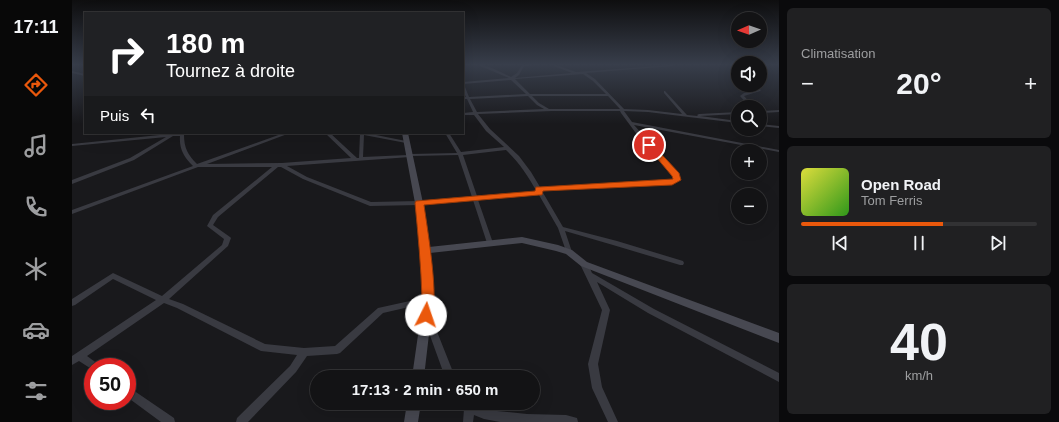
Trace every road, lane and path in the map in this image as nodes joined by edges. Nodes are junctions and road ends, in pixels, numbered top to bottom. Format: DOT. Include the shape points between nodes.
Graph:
graph roads {
  1 [pos="521,85"];
  2 [pos="598,85"];
  3 [pos="464,89"];
  4 [pos="665,92"];
  5 [pos="752,92"];
  6 [pos="530,95"];
  7 [pos="608,95"];
  8 [pos="464,98"];
  9 [pos="469,98"];
  10 [pos="746,100"];
  11 [pos="552,110"];
  12 [pos="623,110"];
  13 [pos="779,111"];
  14 [pos="767,112"];
  15 [pos="731,113"];
  16 [pos="464,114"];
  17 [pos="476,114"];
  18 [pos="685,115"];
  19 [pos="692,116"];
  20 [pos="731,121"];
  21 [pos="632,123"];
  22 [pos="767,125"];
  23 [pos="767,126"];
  24 [pos="779,127"];
  25 [pos="779,132"];
  26 [pos="174,134"];
  27 [pos="182,134"];
  28 [pos="285,134"];
  29 [pos="328,134"];
  30 [pos="361,134"];
  31 [pos="370,134"];
  32 [pos="448,134"];
  33 [pos="406,138"];
  34 [pos="72,145"];
  35 [pos="508,148"];
  36 [pos="779,151"];
  37 [pos="460,154"];
  38 [pos="410,156"];
  39 [pos="362,158"];
  40 [pos="354,159"];
  41 [pos="279,165"];
  42 [pos="196,166"];
  43 [pos="72,182"];
  44 [pos="539,191"];
  45 [pos="475,198"];
  46 [pos="419,203"];
  47 [pos="72,212"];
  48 [pos="561,228"];
  49 [pos="490,243"];
  50 [pos="425,250"];
  51 [pos="569,252"];
  52 [pos="584,264"];
  53 [pos="680,264"];
  54 [pos="590,275"];
  55 [pos="163,300"];
  56 [pos="428,300"];
  57 [pos="72,303"];
  58 [pos="426,315"];
  59 [pos="779,338"];
  60 [pos="304,352"];
  61 [pos="76,358"];
  62 [pos="419,370"];
  63 [pos="447,370"];
  64 [pos="779,378"];
  65 [pos="136,397"];
  66 [pos="413,410"];
  67 [pos="467,410"];
  68 [pos="477,410"];
  69 [pos="170,422"];
  70 [pos="241,422"];
  71 [pos="411,422"];
  72 [pos="468,422"];
  73 [pos="573,422"];
  74 [pos="613,422"];
  1 -- 6 [label="street"];
  2 -- 7 [label="street"];
  3 -- 9 [label="street"];
  4 -- 18 [label="street"];
  5 -- 10 [label="street" via="742,96"];
  6 -- 7 [label="street"];
  6 -- 9 [label="street"];
  6 -- 11 [label="street" via="541,107"];
  7 -- 12 [label="street"];
  8 -- 9 [label="street"];
  9 -- 17 [label="street"];
  11 -- 12 [label="street"];
  11 -- 17 [label="street"];
  12 -- 18 [label="street"];
  12 -- 21 [label="street"];
  13 -- 14 [label="street"];
  15 -- 19 [label="street"];
  16 -- 17 [label="street"];
  17 -- 35 [label="street" via="488,130"];
  18 -- 19 [label="street"];
  19 -- 20 [label="street"];
  21 -- 36 [label="street"];
  21 -- 44 [label="street" via="676,175 677,180"];
  22 -- 24 [label="street"];
  23 -- 25 [label="street"];
  26 -- 27 [label="street"];
  26 -- 34 [label="street"];
  26 -- 43 [label="street" via="132,159"];
  27 -- 42 [label="street" via="184,154"];
  28 -- 42 [label="street"];
  29 -- 40 [label="street"];
  30 -- 39 [label="street"];
  31 -- 33 [label="street"];
  32 -- 37 [label="street"];
  33 -- 38 [label="main road"];
  35 -- 37 [label="street"];
  35 -- 44 [label="street" via="523,164"];
  37 -- 38 [label="street"];
  37 -- 45 [label="street"];
  38 -- 39 [label="street"];
  38 -- 46 [label="main road"];
  39 -- 40 [label="street"];
  40 -- 41 [label="street"];
  41 -- 42 [label="street"];
  41 -- 46 [label="street" via="370,204"];
  41 -- 55 [label="street" via="215,216 210,226 228,238 226,246"];
  42 -- 47 [label="street"];
  44 -- 45 [label="street"];
  44 -- 48 [label="street"];
  45 -- 46 [label="street"];
  45 -- 49 [label="street"];
  46 -- 50 [label="main road"];
  48 -- 51 [label="street"];
  48 -- 53 [label="street"];
  49 -- 50 [label="main road"];
  49 -- 51 [label="main road" via="522,240"];
  50 -- 56 [label="main road"];
  51 -- 52 [label="main road"];
  52 -- 54 [label="street"];
  52 -- 59 [label="main road"];
  54 -- 64 [label="street" via="651,311"];
  54 -- 74 [label="street" via="606,310 593,364 597,388"];
  55 -- 57 [label="street" via="113,276"];
  55 -- 60 [label="street" via="264,348"];
  55 -- 61 [label="street"];
  56 -- 58 [label="main road"];
  56 -- 60 [label="street" via="381,310 337,350"];
  58 -- 62 [label="main road"];
  58 -- 63 [label="street"];
  60 -- 70 [label="street" via="293,369"];
  65 -- 69 [label="street"];
  66 -- 71 [label="main road"];
  67 -- 72 [label="street"];
  68 -- 73 [label="street" via="507,418"];
}
